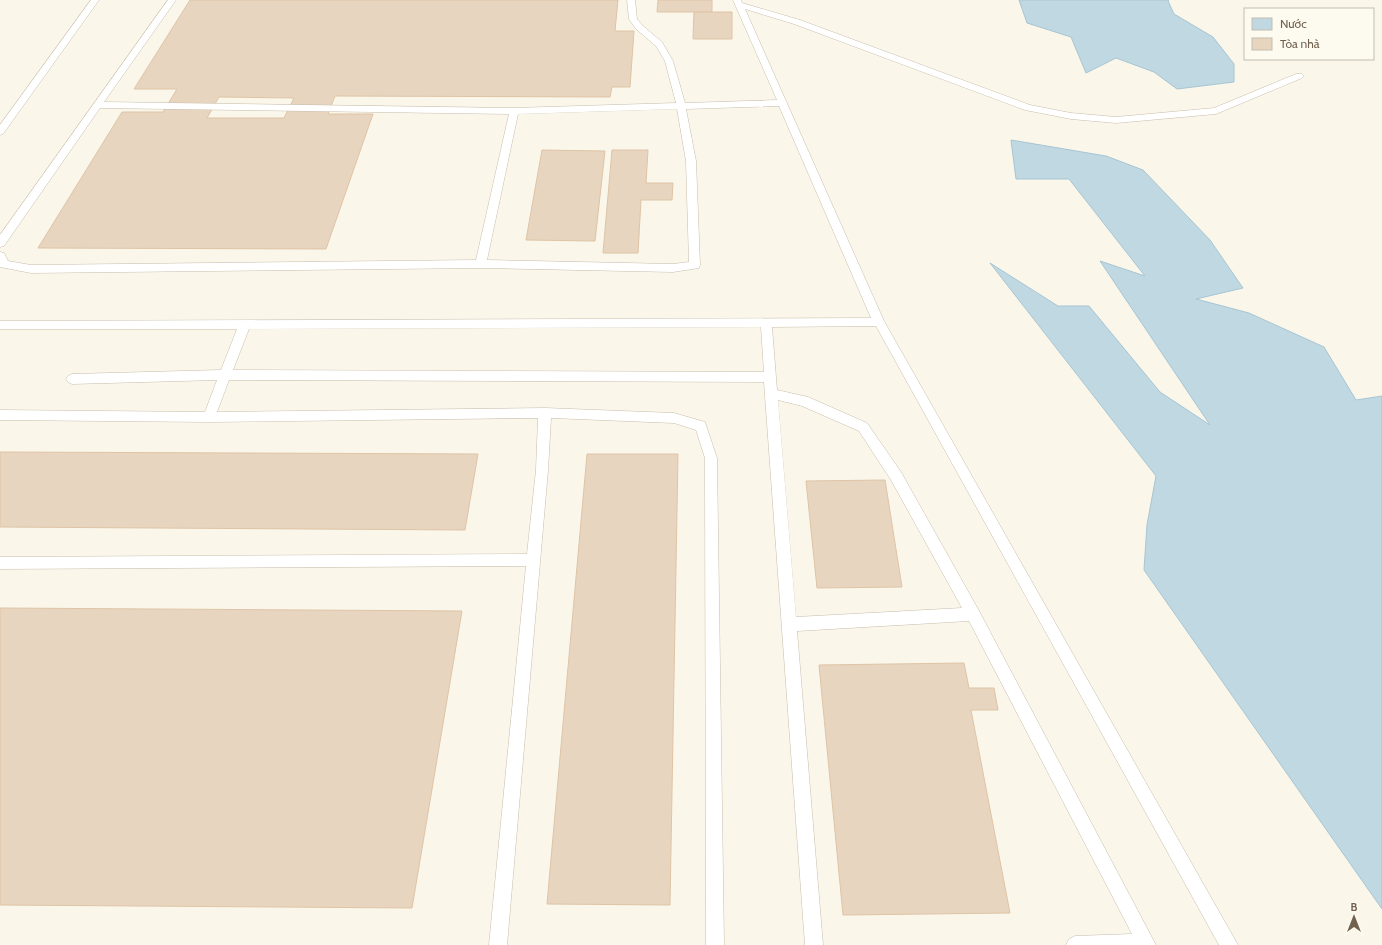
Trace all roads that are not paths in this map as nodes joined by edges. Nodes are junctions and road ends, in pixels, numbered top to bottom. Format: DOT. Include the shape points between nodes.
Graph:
graph roads {
  1 [pos="94,0"];
  2 [pos="172,0"];
  3 [pos="631,0"];
  4 [pos="737,2"];
  5 [pos="1299,76"];
  6 [pos="781,103"];
  7 [pos="98,105"];
  8 [pos="681,106"];
  9 [pos="514,111"];
  10 [pos="0,132"];
  11 [pos="0,243"];
  12 [pos="0,256"];
  13 [pos="481,264"];
  14 [pos="879,322"];
  15 [pos="766,323"];
  16 [pos="245,324"];
  17 [pos="0,325"];
  18 [pos="226,375"];
  19 [pos="770,377"];
  20 [pos="72,379"];
  21 [pos="771,394"];
  22 [pos="545,413"];
  23 [pos="0,415"];
  24 [pos="209,417"];
  25 [pos="533,560"];
  26 [pos="0,563"];
  27 [pos="973,614"];
  28 [pos="790,624"];
  29 [pos="1147,944"];
  30 [pos="498,945"];
  31 [pos="715,945"];
  32 [pos="814,945"];
  33 [pos="1075,945"];
  34 [pos="1228,945"];
  1 -- 10 [label="lane"];
  2 -- 7 [label="lane"];
  3 -- 8 [label="lane" via="633,19 659,44 669,61"];
  4 -- 5 [label="lane" via="832,34 1028,108 1071,116 1116,120 1216,111"];
  4 -- 6 [label="lane"];
  6 -- 8 [label="lane"];
  6 -- 14 [label="lane"];
  7 -- 9 [label="lane"];
  7 -- 11 [label="lane"];
  8 -- 9 [label="lane"];
  8 -- 13 [label="lane" via="691,161 695,265 673,268"];
  9 -- 13 [label="lane"];
  12 -- 13 [label="lane" via="4,264 31,269"];
  14 -- 15 [label="lane"];
  14 -- 34 [label="lane"];
  15 -- 16 [label="lane"];
  15 -- 19 [label="lane"];
  16 -- 17 [label="lane"];
  16 -- 18 [label="lane"];
  18 -- 19 [label="lane"];
  18 -- 20 [label="lane"];
  18 -- 24 [label="lane"];
  19 -- 21 [label="lane"];
  21 -- 27 [label="lane" via="804,401 863,427 896,476"];
  21 -- 28 [label="lane"];
  22 -- 24 [label="lane"];
  22 -- 25 [label="lane"];
  22 -- 31 [label="lane" via="674,418 701,426 711,458"];
  23 -- 24 [label="lane"];
  25 -- 26 [label="lane"];
  25 -- 30 [label="lane"];
  27 -- 28 [label="lane"];
  27 -- 29 [label="lane"];
  28 -- 32 [label="lane"];
  29 -- 33 [label="lane"];
}
